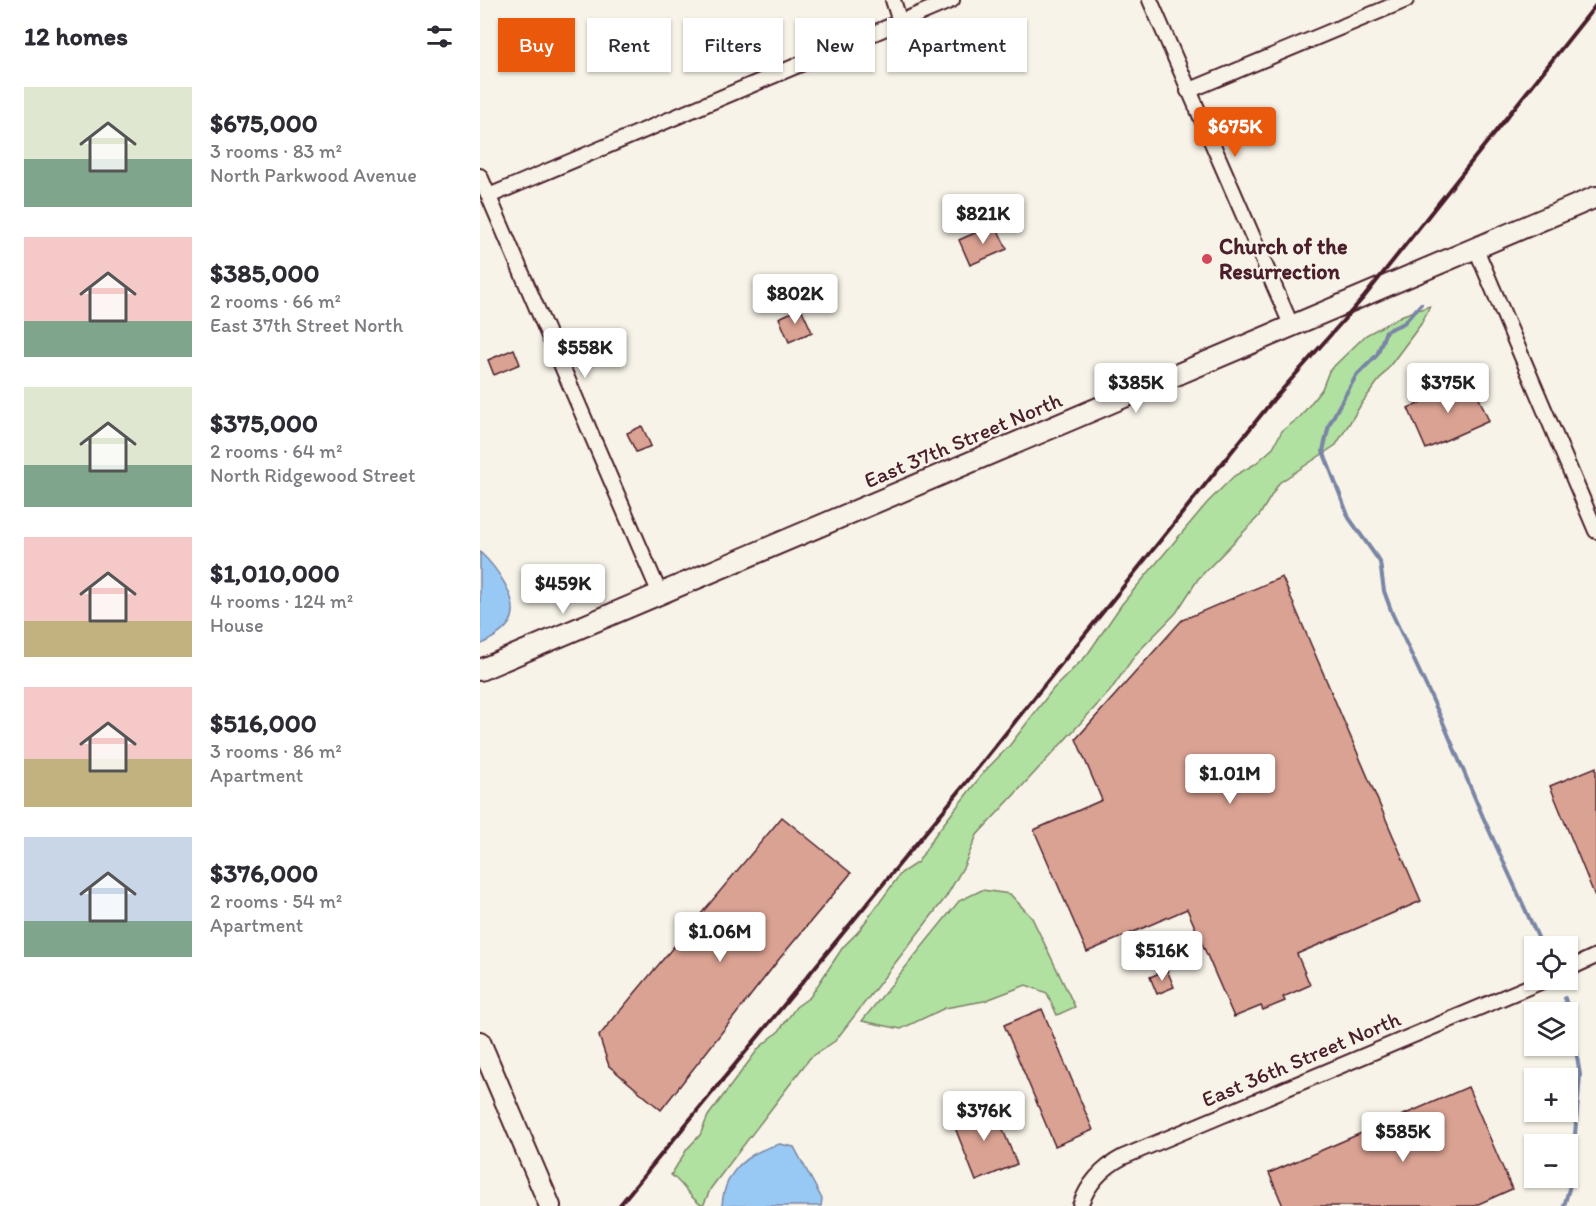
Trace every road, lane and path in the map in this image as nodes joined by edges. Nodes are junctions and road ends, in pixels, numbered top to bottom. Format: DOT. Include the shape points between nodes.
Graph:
graph roads {
  1 [pos="893,0"];
  2 [pos="952,0"];
  3 [pos="1149,0"];
  4 [pos="1406,0"];
  5 [pos="899,18"];
  6 [pos="909,18"];
  7 [pos="887,28"];
  8 [pos="1188,91"];
  9 [pos="480,176"];
  10 [pos="489,196"];
  11 [pos="1596,197"];
  12 [pos="1476,249"];
  13 [pos="1292,327"];
  14 [pos="1596,531"];
  15 [pos="660,594"];
  16 [pos="480,670"];
  17 [pos="1596,956"];
  18 [pos="1578,964"];
  19 [pos="1524,989"];
  20 [pos="480,1042"];
  21 [pos="1082,1200"];
  22 [pos="550,1206"];
  1 -- 5 [label="street"];
  2 -- 6 [label="street"];
  3 -- 8 [label="street"];
  4 -- 8 [label="street"];
  7 -- 10 [label="street"];
  8 -- 13 [label="street"];
  9 -- 10 [label="street"];
  10 -- 15 [label="street"];
  11 -- 12 [label="main road, East 37th Street North"];
  12 -- 13 [label="main road, East 37th Street North"];
  12 -- 14 [label="street"];
  13 -- 15 [label="main road, East 37th Street North"];
  15 -- 16 [label="main road, East 37th Street North"];
  17 -- 18 [label="street"];
  19 -- 21 [label="street, East 36th Street North" via="1123,1157 1095,1178"];
  20 -- 22 [label="main road"];
}
